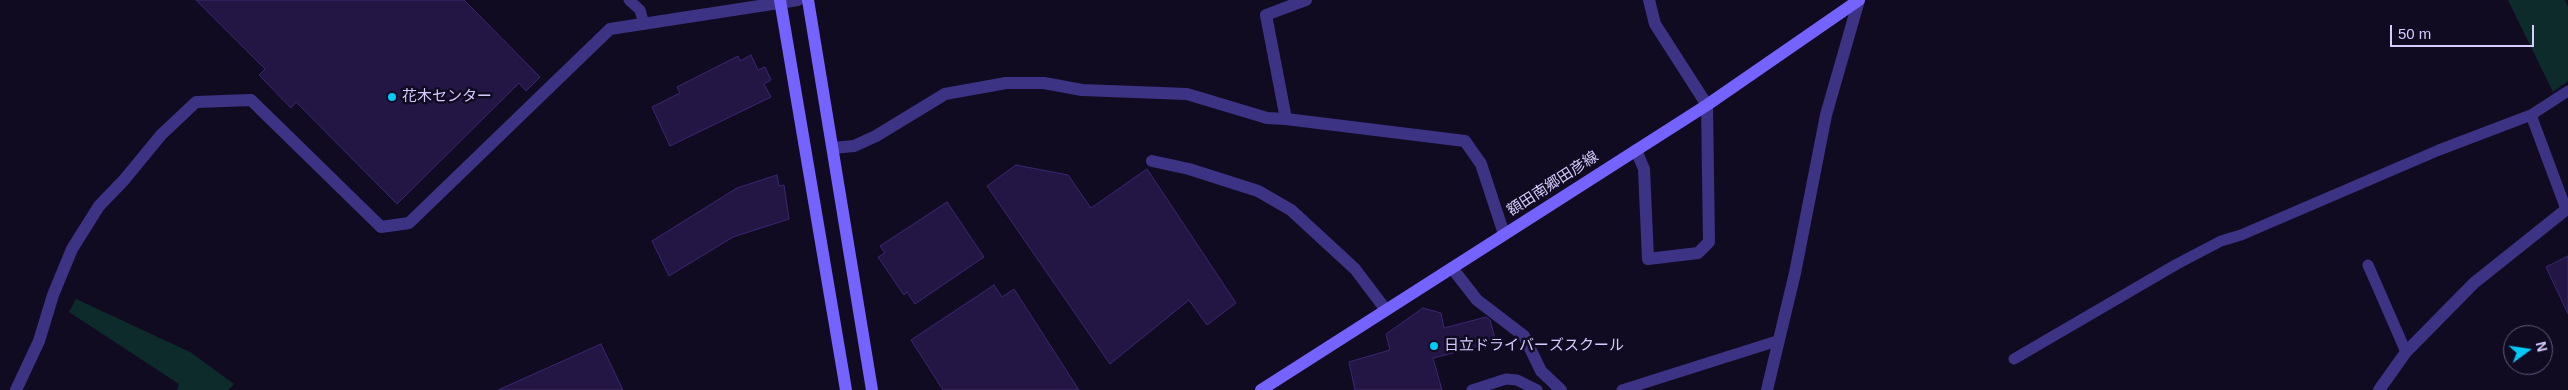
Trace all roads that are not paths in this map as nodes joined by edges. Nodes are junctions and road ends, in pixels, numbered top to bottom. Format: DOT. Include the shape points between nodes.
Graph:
graph roads {
  1 [pos="629,0"];
  2 [pos="798,0"];
  3 [pos="808,0"];
  4 [pos="1306,0"];
  5 [pos="1649,0"];
  6 [pos="1859,0"];
  7 [pos="780,1"];
  8 [pos="644,24"];
  9 [pos="2568,91"];
  10 [pos="1707,105"];
  11 [pos="2531,115"];
  12 [pos="1286,119"];
  13 [pos="833,148"];
  14 [pos="1636,150"];
  15 [pos="1152,161"];
  16 [pos="2567,208"];
  17 [pos="1504,234"];
  18 [pos="2368,265"];
  19 [pos="1452,268"];
  20 [pos="1386,310"];
  21 [pos="1777,341"];
  22 [pos="2406,352"];
  23 [pos="2014,359"];
  24 [pos="16,390"];
  25 [pos="846,390"];
  26 [pos="872,390"];
  27 [pos="1261,390"];
  28 [pos="1472,390"];
  29 [pos="1537,390"];
  30 [pos="1561,390"];
  31 [pos="1622,390"];
  32 [pos="1767,390"];
  33 [pos="2380,390"];
  1 -- 8 [label="lane" via="640,10"];
  2 -- 7 [label="street"];
  3 -- 13 [label="street"];
  4 -- 12 [label="street" via="1266,15"];
  5 -- 10 [label="street" via="1655,24"];
  6 -- 10 [label="street, 額田南郷田彦線"];
  6 -- 21 [label="street" via="1826,115 1795,273"];
  7 -- 8 [label="street"];
  7 -- 25 [label="street"];
  8 -- 24 [label="street" via="610,29 409,223 381,227 251,100 196,102 160,135 99,206 81,234 72,249 39,341"];
  9 -- 11 [label="lane"];
  10 -- 14 [label="street, 額田南郷田彦線"];
  10 -- 14 [label="street" via="1709,242 1698,253 1648,260 1644,169"];
  11 -- 16 [label="lane"];
  11 -- 23 [label="lane" via="2220,241"];
  12 -- 13 [label="street" via="1267,118 1187,94 1006,83 945,94 876,136 854,146"];
  12 -- 17 [label="street" via="1465,140 1481,164"];
  13 -- 26 [label="street"];
  14 -- 17 [label="street, 額田南郷田彦線"];
  15 -- 20 [label="street" via="1258,191 1291,210 1356,269"];
  16 -- 22 [label="street" via="2474,283"];
  17 -- 19 [label="street, 額田南郷田彦線"];
  18 -- 22 [label="lane"];
  19 -- 20 [label="street, 額田南郷田彦線"];
  19 -- 30 [label="street" via="1477,300 1524,336 1541,371"];
  20 -- 27 [label="street, 額田南郷田彦線"];
  21 -- 31 [label="lane"];
  21 -- 32 [label="street"];
  22 -- 33 [label="street"];
  28 -- 29 [label="lane" via="1506,379"];
}
